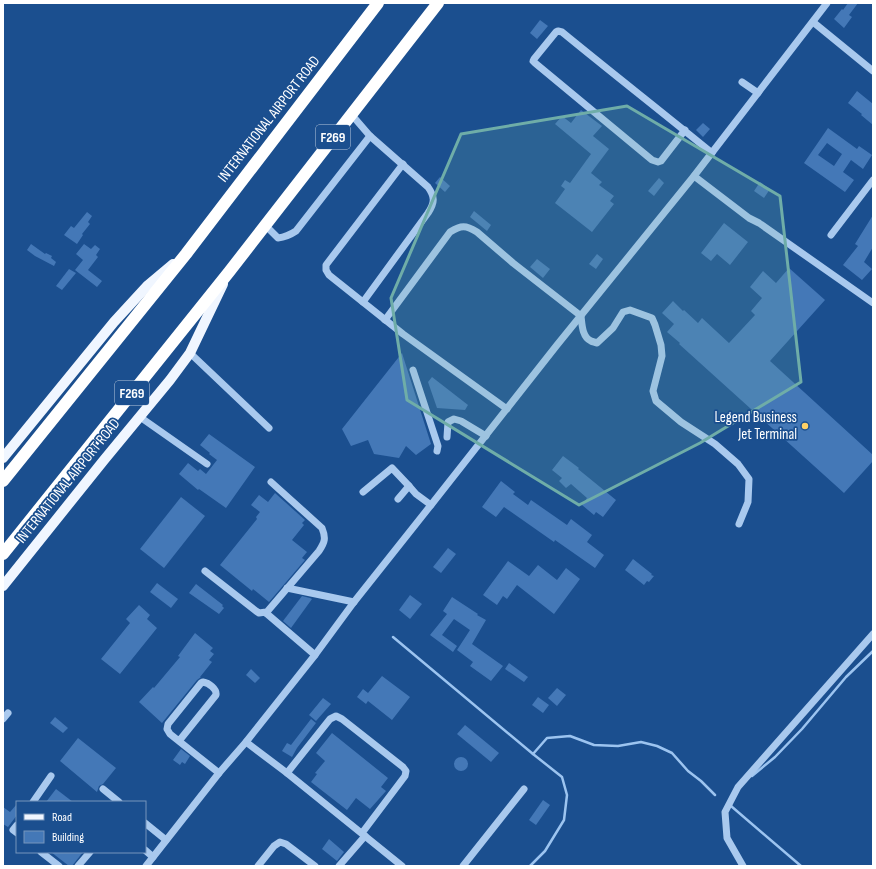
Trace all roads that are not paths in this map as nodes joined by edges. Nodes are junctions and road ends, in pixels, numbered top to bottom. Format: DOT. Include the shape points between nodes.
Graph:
graph roads {
  1 [pos="378,3"];
  2 [pos="438,3"];
  3 [pos="827,3"];
  4 [pos="813,22"];
  5 [pos="873,71"];
  6 [pos="742,82"];
  7 [pos="758,93"];
  8 [pos="351,114"];
  9 [pos="685,130"];
  10 [pos="370,136"];
  11 [pos="712,153"];
  12 [pos="402,164"];
  13 [pos="694,176"];
  14 [pos="872,182"];
  15 [pos="265,225"];
  16 [pos="831,235"];
  17 [pos="186,254"];
  18 [pos="229,272"];
  19 [pos="363,302"];
  20 [pos="873,303"];
  21 [pos="581,316"];
  22 [pos="385,320"];
  23 [pos="190,353"];
  24 [pos="413,370"];
  25 [pos="507,409"];
  26 [pos="140,417"];
  27 [pos="269,428"];
  28 [pos="486,436"];
  29 [pos="447,438"];
  30 [pos="437,451"];
  31 [pos="3,458"];
  32 [pos="207,464"];
  33 [pos="3,481"];
  34 [pos="271,482"];
  35 [pos="409,486"];
  36 [pos="363,492"];
  37 [pos="398,499"];
  38 [pos="431,506"];
  39 [pos="739,524"];
  40 [pos="3,554"];
  41 [pos="205,571"];
  42 [pos="3,586"];
  43 [pos="287,588"];
  44 [pos="354,602"];
  45 [pos="266,613"];
  46 [pos="873,634"];
  47 [pos="315,654"];
  48 [pos="179,741"];
  49 [pos="246,742"];
  50 [pos="219,773"];
  51 [pos="287,773"];
  52 [pos="52,776"];
  53 [pos="103,789"];
  54 [pos="524,789"];
  55 [pos="34,801"];
  56 [pos="118,801"];
  57 [pos="146,824"];
  58 [pos="363,834"];
  59 [pos="166,840"];
  60 [pos="146,851"];
  61 [pos="42,853"];
  62 [pos="89,853"];
  63 [pos="153,857"];
  64 [pos="59,866"];
  65 [pos="78,866"];
  66 [pos="146,866"];
  67 [pos="258,866"];
  68 [pos="315,866"];
  69 [pos="339,866"];
  70 [pos="402,866"];
  71 [pos="463,866"];
  72 [pos="743,866"];
  1 -- 17 [label="highway, INTERNATIONAL AIRPORT ROAD"];
  2 -- 8 [label="highway, INTERNATIONAL AIRPORT ROAD / F269"];
  3 -- 4 [label="lane"];
  4 -- 5 [label="lane"];
  4 -- 7 [label="lane"];
  6 -- 7 [label="lane"];
  7 -- 11 [label="lane"];
  8 -- 10 [label="lane"];
  8 -- 15 [label="highway, INTERNATIONAL AIRPORT ROAD / F269"];
  9 -- 9 [label="lane" via="662,160 652,160 533,61 556,32 562,32"];
  9 -- 11 [label="lane"];
  10 -- 12 [label="lane"];
  10 -- 15 [label="lane" via="296,231 284,238 278,238"];
  11 -- 13 [label="lane"];
  12 -- 19 [label="lane" via="428,187 434,200"];
  12 -- 19 [label="lane" via="326,265 329,275"];
  13 -- 20 [label="lane" via="749,218"];
  13 -- 21 [label="lane"];
  14 -- 16 [label="lane"];
  15 -- 18 [label="highway, INTERNATIONAL AIRPORT ROAD / F269"];
  17 -- 31 [label="main road, INTERNATIONAL AIRPORT ROAD" via="148,285 114,322"];
  17 -- 33 [label="highway, INTERNATIONAL AIRPORT ROAD"];
  18 -- 23 [label="main road, INTERNATIONAL AIRPORT ROAD"];
  18 -- 40 [label="highway, INTERNATIONAL AIRPORT ROAD / F269"];
  19 -- 22 [label="lane"];
  21 -- 22 [label="lane" via="477,232 464,226 450,232"];
  21 -- 25 [label="lane"];
  21 -- 39 [label="lane" via="586,337 597,342 613,328 623,312 630,310 652,318 662,356 653,391 656,401 681,422 715,444 738,464 749,479 748,502"];
  22 -- 25 [label="lane"];
  23 -- 26 [label="main road, INTERNATIONAL AIRPORT ROAD"];
  23 -- 27 [label="lane"];
  24 -- 30 [label="lane" via="438,446"];
  25 -- 28 [label="lane"];
  26 -- 32 [label="lane"];
  26 -- 42 [label="main road, INTERNATIONAL AIRPORT ROAD"];
  28 -- 29 [label="lane" via="454,419 448,422"];
  28 -- 38 [label="lane"];
  34 -- 43 [label="lane" via="319,524 325,536 319,551"];
  35 -- 36 [label="lane" via="392,468"];
  35 -- 37 [label="lane"];
  35 -- 38 [label="lane"];
  38 -- 44 [label="lane"];
  41 -- 45 [label="lane" via="256,611"];
  43 -- 44 [label="lane"];
  43 -- 45 [label="lane"];
  44 -- 47 [label="lane"];
  45 -- 47 [label="lane"];
  46 -- 72 [label="lane" via="738,787 725,812 727,838"];
  47 -- 49 [label="lane"];
  48 -- 48 [label="lane" via="170,734 168,724 201,684 206,683 215,690 216,695"];
  48 -- 50 [label="lane"];
  49 -- 50 [label="lane"];
  49 -- 51 [label="lane"];
  50 -- 59 [label="lane"];
  51 -- 58 [label="lane"];
  51 -- 58 [label="lane" via="330,719 336,716 403,767 406,771 405,776"];
  52 -- 55 [label="lane"];
  53 -- 56 [label="lane"];
  54 -- 71 [label="lane"];
  57 -- 59 [label="lane"];
  58 -- 69 [label="lane"];
  58 -- 70 [label="lane"];
  59 -- 63 [label="lane"];
  60 -- 63 [label="lane"];
  61 -- 64 [label="lane"];
  62 -- 65 [label="lane"];
  63 -- 66 [label="lane"];
  67 -- 68 [label="lane" via="280,842"];
}
